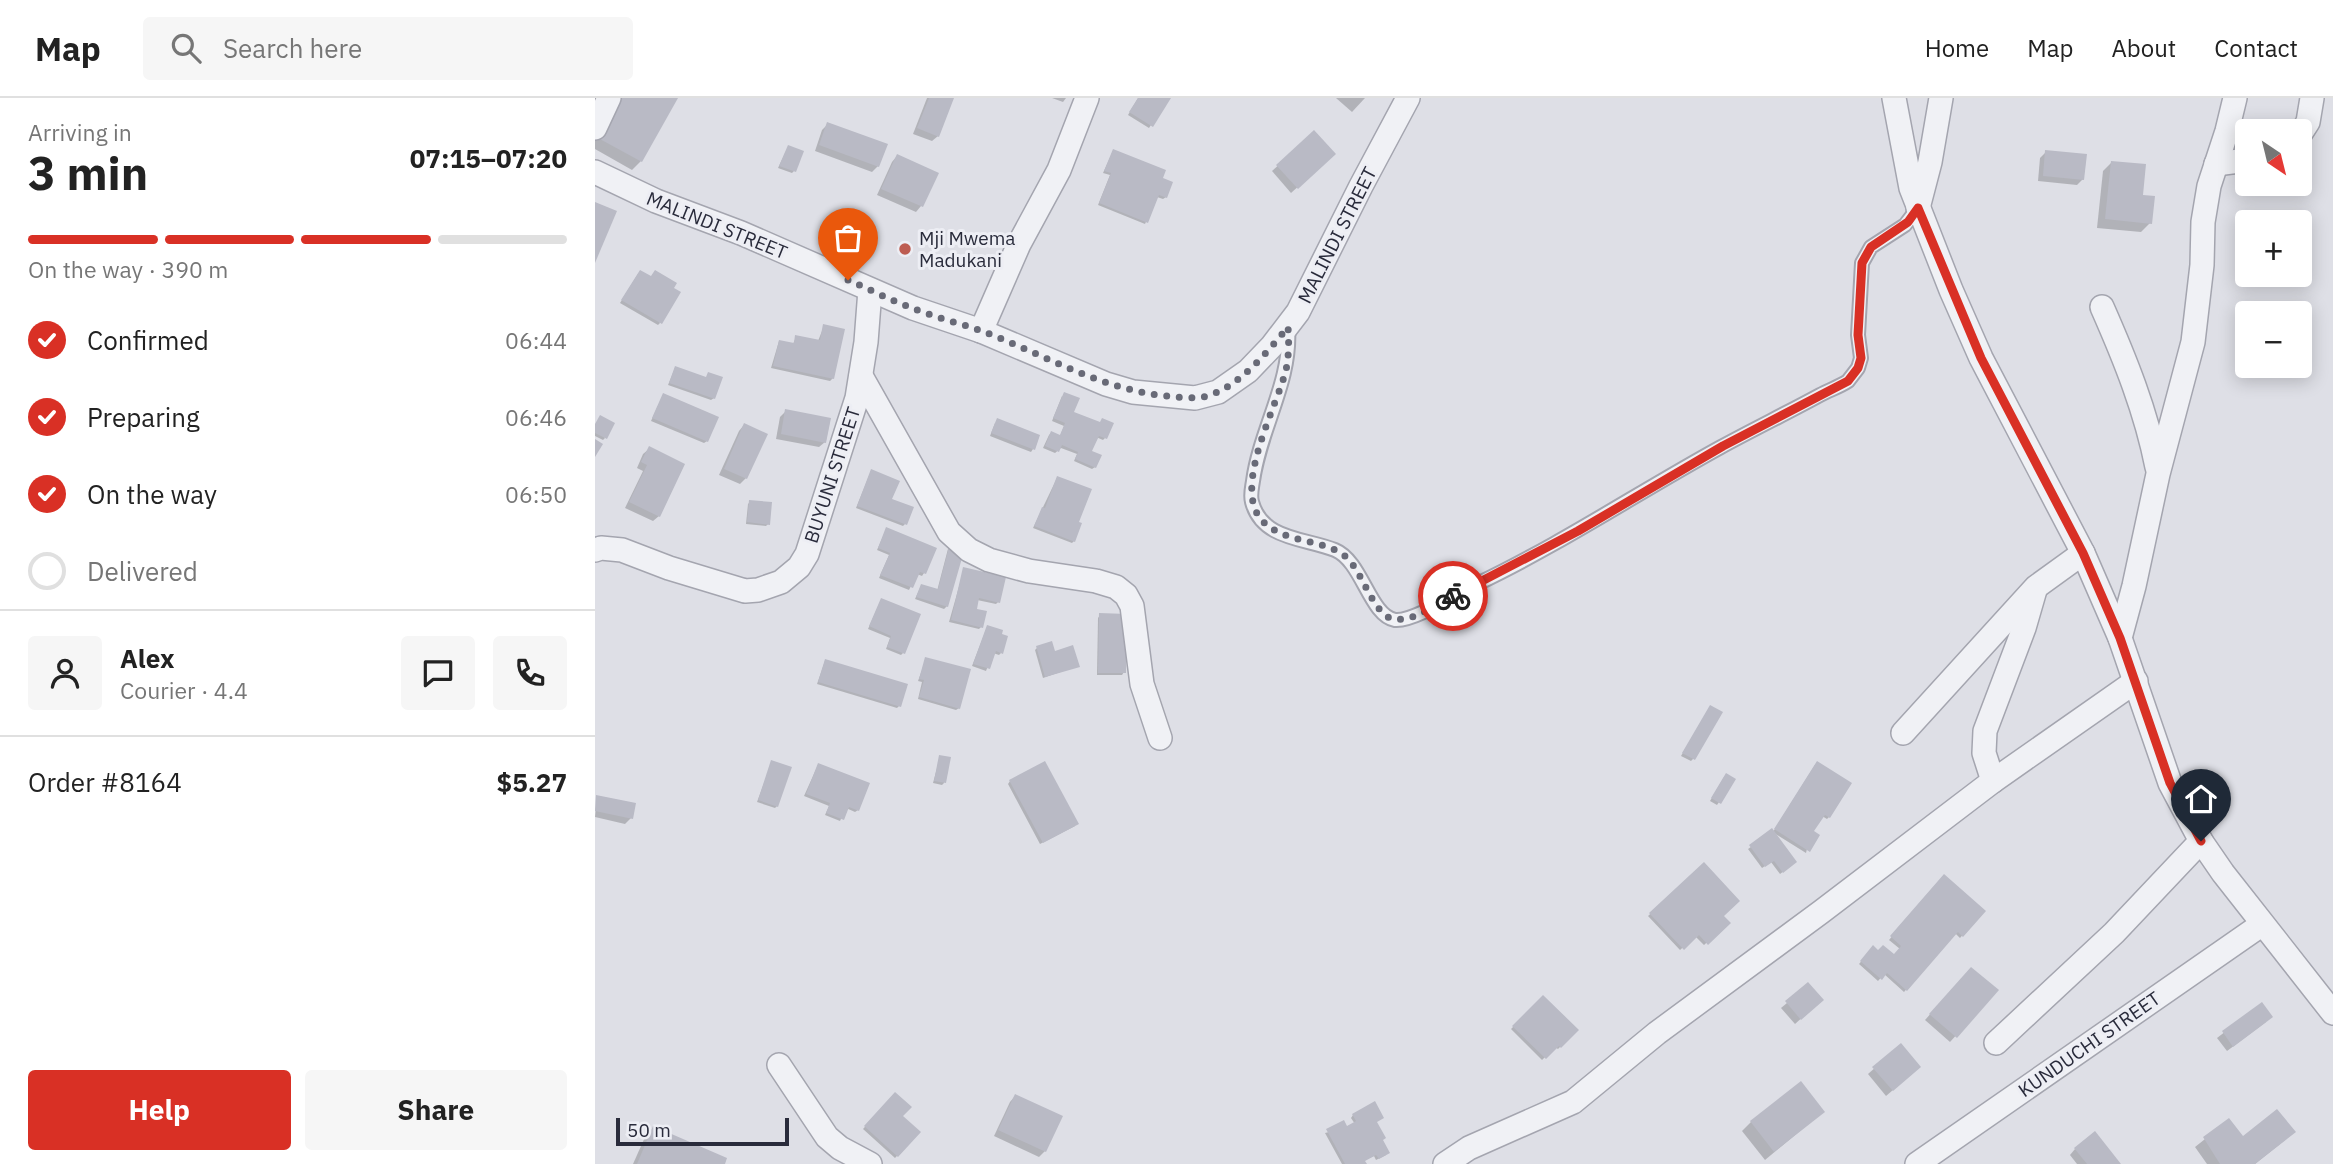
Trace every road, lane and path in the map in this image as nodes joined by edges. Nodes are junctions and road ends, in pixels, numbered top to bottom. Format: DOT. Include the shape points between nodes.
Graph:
graph roads {
  1 [pos="609,98"];
  2 [pos="1087,98"];
  3 [pos="1408,98"];
  4 [pos="1894,98"];
  5 [pos="1941,98"];
  6 [pos="2235,98"];
  7 [pos="2312,98"];
  8 [pos="2308,119"];
  9 [pos="595,128"];
  10 [pos="2235,162"];
  11 [pos="2217,164"];
  12 [pos="595,172"];
  13 [pos="1918,208"];
  14 [pos="870,290"];
  15 [pos="2102,307"];
  16 [pos="1288,327"];
  17 [pos="981,331"];
  18 [pos="861,376"];
  19 [pos="2158,474"];
  20 [pos="595,550"];
  21 [pos="2083,553"];
  22 [pos="2036,587"];
  23 [pos="2120,638"];
  24 [pos="2136,681"];
  25 [pos="1903,733"];
  26 [pos="1160,738"];
  27 [pos="1993,781"];
  28 [pos="2201,841"];
  29 [pos="2261,925"];
  30 [pos="2333,1013"];
  31 [pos="1996,1043"];
  32 [pos="779,1065"];
  33 [pos="870,1164"];
  34 [pos="1445,1164"];
  35 [pos="1917,1164"];
  1 -- 9 [label="street"];
  2 -- 17 [label="street" via="1059,170 1019,244"];
  3 -- 16 [label="street, MALINDI STREET"];
  4 -- 13 [label="street"];
  5 -- 13 [label="street"];
  6 -- 11 [label="street"];
  7 -- 8 [label="street"];
  10 -- 11 [label="street"];
  11 -- 19 [label="street" via="2203,222 2203,265 2193,342"];
  12 -- 14 [label="street, MALINDI STREET"];
  13 -- 16 [label="lane" via="1908,222 1871,247 1862,263 1861,358 1848,381 1723,446 1495,576 1400,620 1381,611 1342,554 1283,536 1267,526 1252,502 1258,450 1286,368"];
  13 -- 21 [label="street" via="1981,358"];
  14 -- 17 [label="street, MALINDI STREET"];
  14 -- 18 [label="street, BUYUNI STREET"];
  15 -- 19 [label="street" via="2136,387"];
  16 -- 17 [label="street, MALINDI STREET" via="1248,371 1219,392 1195,398 1133,392 1107,384"];
  18 -- 20 [label="street, BUYUNI STREET" via="807,554 781,582 745,591 622,550"];
  18 -- 26 [label="street" via="949,532 969,550 989,561 1117,587 1126,595 1132,606 1142,684"];
  19 -- 23 [label="street"];
  21 -- 22 [label="street"];
  21 -- 23 [label="street"];
  22 -- 25 [label="street"];
  22 -- 27 [label="street" via="1985,731 1984,753"];
  23 -- 24 [label="street"];
  24 -- 27 [label="street"];
  24 -- 28 [label="street" via="2170,783"];
  27 -- 34 [label="street" via="1657,1033 1573,1102 1469,1147"];
  28 -- 29 [label="street"];
  28 -- 31 [label="street" via="2113,933"];
  29 -- 30 [label="street"];
  29 -- 35 [label="street, KUNDUCHI STREET"];
  32 -- 33 [label="street" via="827,1137"];
}
